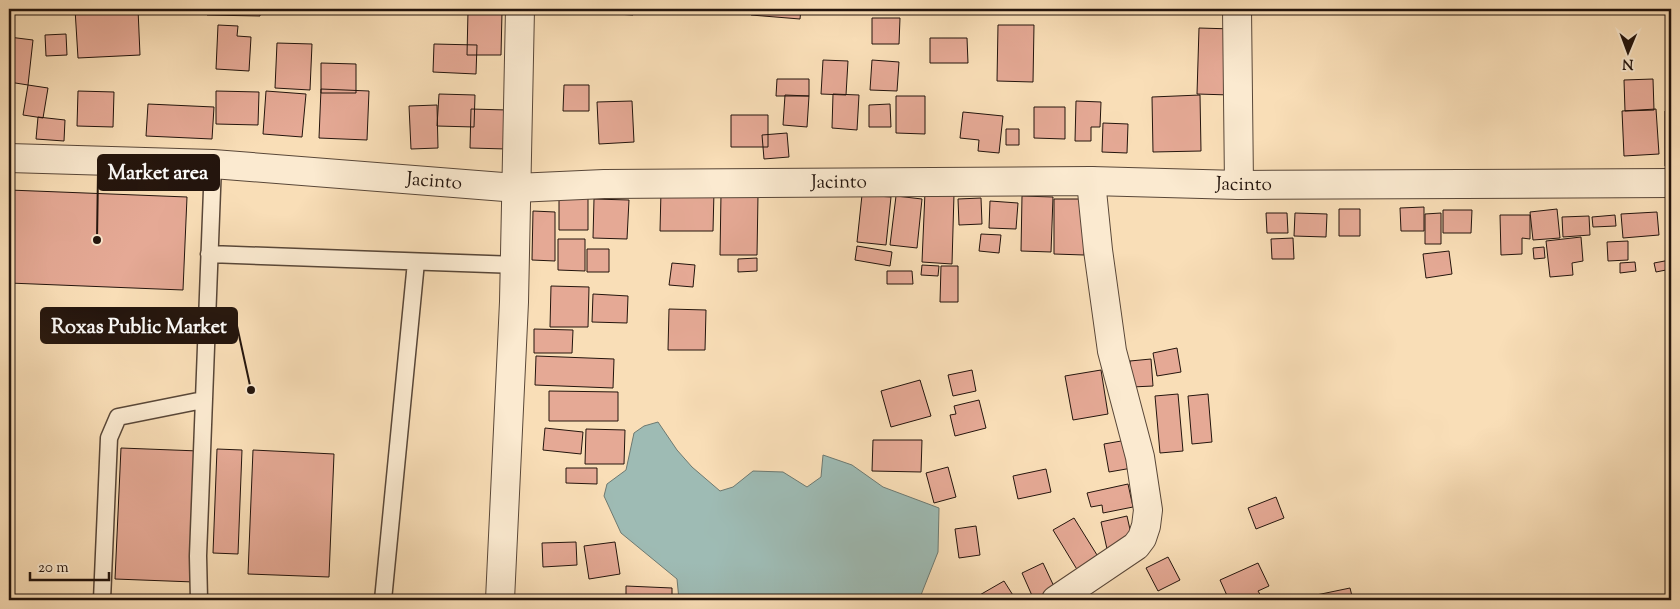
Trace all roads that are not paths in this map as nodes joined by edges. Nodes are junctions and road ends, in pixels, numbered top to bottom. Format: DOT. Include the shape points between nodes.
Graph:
graph roads {
  1 [pos="520,9"];
  2 [pos="1237,9"];
  3 [pos="9,158"];
  4 [pos="213,164"];
  5 [pos="1091,182"];
  6 [pos="1671,183"];
  7 [pos="1239,185"];
  8 [pos="516,188"];
  9 [pos="209,254"];
  10 [pos="416,262"];
  11 [pos="514,265"];
  12 [pos="203,400"];
  13 [pos="102,600"];
  14 [pos="199,600"];
  15 [pos="383,600"];
  16 [pos="500,600"];
  17 [pos="1056,600"];
  1 -- 8 [label="street"];
  2 -- 7 [label="street"];
  3 -- 4 [label="street, Jacinto"];
  4 -- 8 [label="street, Jacinto"];
  4 -- 9 [label="lane"];
  5 -- 7 [label="street, Jacinto"];
  5 -- 8 [label="street, Jacinto" via="604,184"];
  5 -- 17 [label="street" via="1112,351 1140,457 1148,510 1146,526 1136,546"];
  6 -- 7 [label="street, Jacinto"];
  8 -- 11 [label="street"];
  9 -- 10 [label="lane"];
  9 -- 12 [label="lane"];
  10 -- 11 [label="lane"];
  10 -- 15 [label="lane"];
  11 -- 16 [label="street"];
  12 -- 13 [label="lane" via="118,417 109,438"];
  12 -- 14 [label="lane"];
}
